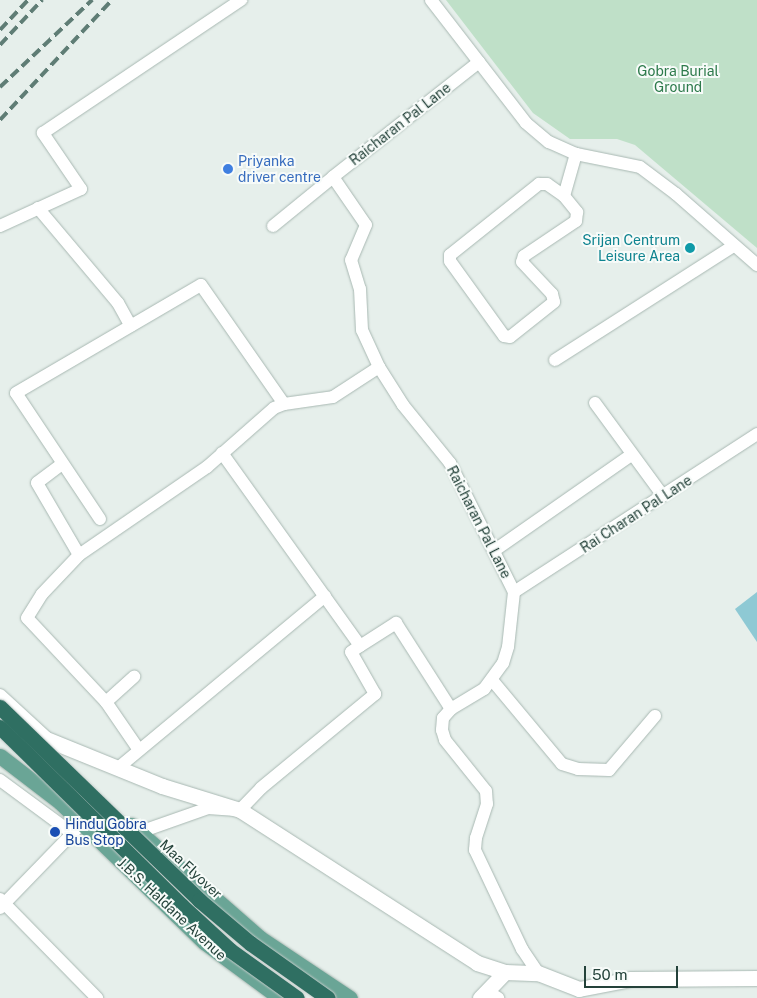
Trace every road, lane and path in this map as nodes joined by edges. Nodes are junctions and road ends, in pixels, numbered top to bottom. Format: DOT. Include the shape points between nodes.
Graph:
graph roads {
  1 [pos="242,0"];
  2 [pos="431,0"];
  3 [pos="480,62"];
  4 [pos="576,154"];
  5 [pos="333,177"];
  6 [pos="564,196"];
  7 [pos="38,208"];
  8 [pos="0,226"];
  9 [pos="273,226"];
  10 [pos="733,246"];
  11 [pos="757,265"];
  12 [pos="131,326"];
  13 [pos="555,360"];
  14 [pos="379,367"];
  15 [pos="595,403"];
  16 [pos="284,404"];
  17 [pos="757,434"];
  18 [pos="222,453"];
  19 [pos="631,455"];
  20 [pos="62,464"];
  21 [pos="663,496"];
  22 [pos="100,519"];
  23 [pos="495,550"];
  24 [pos="79,555"];
  25 [pos="514,592"];
  26 [pos="325,596"];
  27 [pos="360,646"];
  28 [pos="134,677"];
  29 [pos="492,680"];
  30 [pos="0,695"];
  31 [pos="106,702"];
  32 [pos="0,707"];
  33 [pos="451,709"];
  34 [pos="655,716"];
  35 [pos="0,721"];
  36 [pos="0,729"];
  37 [pos="50,740"];
  38 [pos="139,750"];
  39 [pos="0,756"];
  40 [pos="118,768"];
  41 [pos="0,780"];
  42 [pos="104,802"];
  43 [pos="240,810"];
  44 [pos="77,828"];
  45 [pos="140,832"];
  46 [pos="116,857"];
  47 [pos="2,903"];
  48 [pos="505,972"];
  49 [pos="538,973"];
  50 [pos="757,978"];
  51 [pos="489,996"];
  52 [pos="97,998"];
  53 [pos="280,998"];
  54 [pos="297,998"];
  55 [pos="328,998"];
  56 [pos="350,998"];
  1 -- 7 [label="street" via="43,133 82,189"];
  2 -- 3 [label="street"];
  3 -- 4 [label="street" via="526,123 550,142"];
  3 -- 5 [label="street, Raicharan Pal Lane"];
  4 -- 6 [label="street"];
  4 -- 10 [label="street" via="640,167 676,194"];
  5 -- 9 [label="street"];
  5 -- 14 [label="street, Raicharan Pal Lane" via="366,225 351,260 360,289 362,330"];
  6 -- 6 [label="street" via="546,184 539,184 450,255 450,261 504,336 510,337 554,302 552,294 522,262 524,256 576,221 577,212"];
  7 -- 8 [label="street"];
  7 -- 12 [label="street" via="118,303"];
  10 -- 11 [label="street"];
  10 -- 13 [label="street"];
  12 -- 16 [label="street" via="201,285"];
  12 -- 20 [label="street" via="16,393"];
  14 -- 16 [label="street" via="333,397"];
  14 -- 23 [label="street, Raicharan Pal Lane" via="403,405 450,463"];
  15 -- 19 [label="street"];
  16 -- 18 [label="street" via="274,408"];
  17 -- 21 [label="street, Rai Charan Pal Lane"];
  18 -- 24 [label="street" via="146,511"];
  18 -- 26 [label="street"];
  19 -- 21 [label="street"];
  19 -- 23 [label="street"];
  20 -- 22 [label="street"];
  20 -- 24 [label="street" via="37,483"];
  21 -- 25 [label="street, Rai Charan Pal Lane"];
  23 -- 25 [label="street, Raicharan Pal Lane"];
  24 -- 31 [label="street" via="42,594 27,618"];
  25 -- 29 [label="street, Raicharan Pal Lane" via="508,647 503,664"];
  26 -- 27 [label="street"];
  26 -- 38 [label="street"];
  27 -- 33 [label="street" via="396,623"];
  27 -- 43 [label="street" via="351,652 375,694 261,788"];
  28 -- 31 [label="street"];
  29 -- 33 [label="street, Raicharan Pal Lane" via="484,689"];
  29 -- 34 [label="street" via="562,764 578,770 609,770"];
  30 -- 37 [label="street" via="26,715"];
  31 -- 38 [label="street"];
  32 -- 55 [label="highway, Maa Flyover, bridge" via="199,900 250,943"];
  33 -- 49 [label="street" via="443,718 445,740 486,791 488,804 475,850 522,949"];
  35 -- 37 [label="street"];
  36 -- 42 [label="main road"];
  36 -- 54 [label="highway, bridge" via="181,906 230,950"];
  37 -- 40 [label="street"];
  38 -- 40 [label="street"];
  39 -- 44 [label="main road, J.B.S. Haldane Avenue"];
  40 -- 43 [label="street"];
  41 -- 44 [label="street"];
  42 -- 44 [label="street"];
  42 -- 45 [label="main road"];
  43 -- 45 [label="street" via="208,808"];
  43 -- 48 [label="street" via="477,963"];
  44 -- 46 [label="main road, J.B.S. Haldane Avenue"];
  44 -- 47 [label="street"];
  45 -- 46 [label="street"];
  45 -- 56 [label="main road" via="260,938"];
  46 -- 53 [label="main road, J.B.S. Haldane Avenue" via="204,942"];
  47 -- 52 [label="street"];
  48 -- 49 [label="street"];
  48 -- 51 [label="street"];
  49 -- 50 [label="street" via="579,989 631,979"];
}
